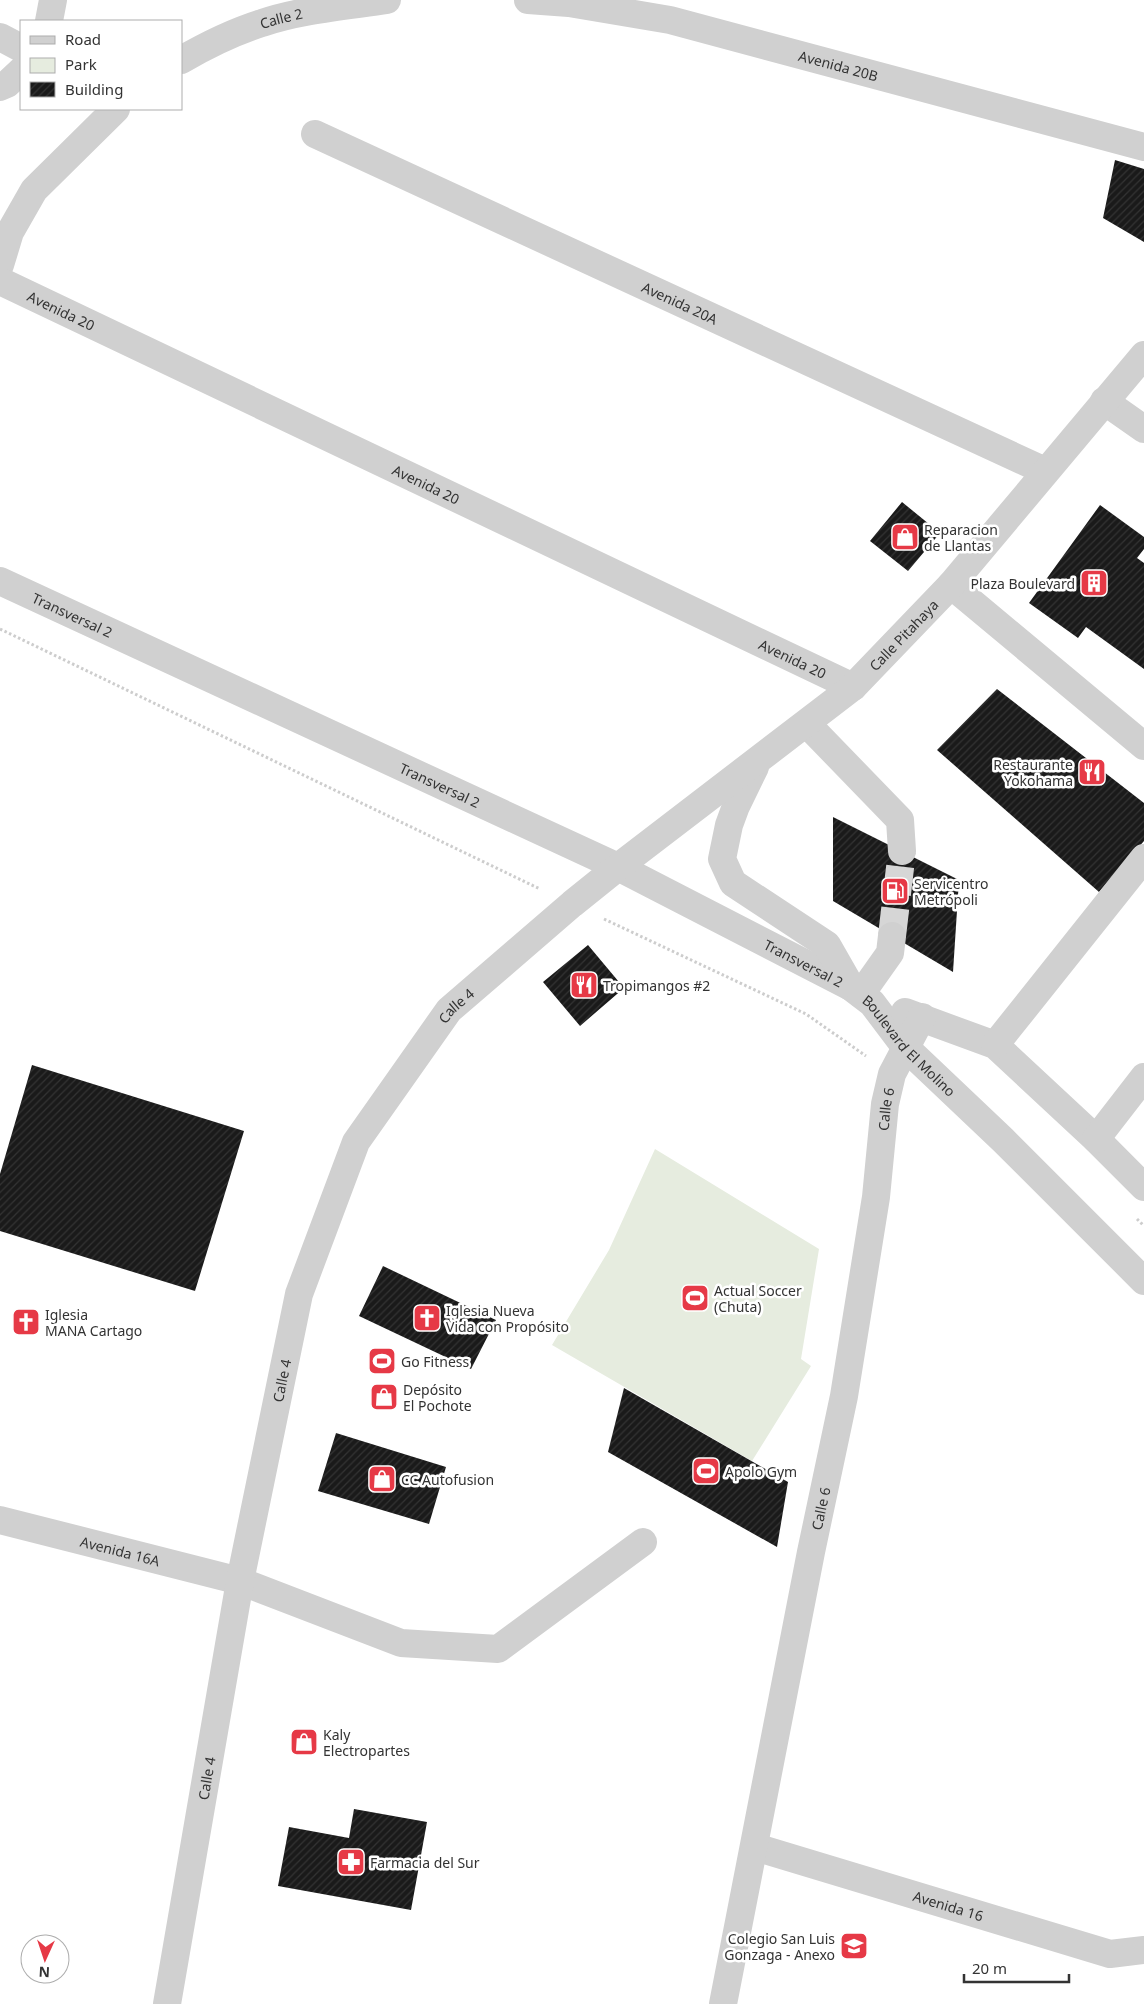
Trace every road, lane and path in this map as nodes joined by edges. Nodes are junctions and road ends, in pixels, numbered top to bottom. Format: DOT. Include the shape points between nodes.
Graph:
graph roads {
  1 [pos="53,0"];
  2 [pos="388,0"];
  3 [pos="528,0"];
  4 [pos="49,20"];
  5 [pos="0,36"];
  6 [pos="20,47"];
  7 [pos="182,59"];
  8 [pos="20,72"];
  9 [pos="0,87"];
  10 [pos="115,110"];
  11 [pos="315,134"];
  12 [pos="1144,147"];
  13 [pos="0,264"];
  14 [pos="0,281"];
  15 [pos="1144,355"];
  16 [pos="1104,401"];
  17 [pos="1144,429"];
  18 [pos="1045,471"];
  19 [pos="0,581"];
  20 [pos="951,584"];
  21 [pos="853,687"];
  22 [pos="807,724"];
  23 [pos="1144,746"];
  24 [pos="758,761"];
  25 [pos="902,851"];
  26 [pos="1144,858"];
  27 [pos="618,867"];
  28 [pos="892,936"];
  29 [pos="861,995"];
  30 [pos="922,1017"];
  31 [pos="995,1045"];
  32 [pos="906,1048"];
  33 [pos="1144,1078"];
  34 [pos="1096,1139"];
  35 [pos="1144,1187"];
  36 [pos="1144,1281"];
  37 [pos="0,1520"];
  38 [pos="643,1542"];
  39 [pos="240,1581"];
  40 [pos="755,1847"];
  41 [pos="1144,1950"];
  42 [pos="167,2004"];
  43 [pos="723,2004"];
  1 -- 4 [label="street"];
  2 -- 7 [label="street, Calle 2" via="262,22 215,41"];
  3 -- 12 [label="street, Avenida 20B" via="569,3 670,20"];
  5 -- 6 [label="street"];
  8 -- 9 [label="street"];
  10 -- 13 [label="street" via="34,190 10,232"];
  11 -- 18 [label="street, Avenida 20A"];
  14 -- 21 [label="street, Avenida 20"];
  15 -- 16 [label="street, Calle Pitahaya"];
  16 -- 17 [label="street"];
  16 -- 18 [label="street, Calle Pitahaya"];
  18 -- 20 [label="street, Calle Pitahaya"];
  19 -- 27 [label="street, Transversal 2"];
  20 -- 21 [label="street, Calle Pitahaya"];
  20 -- 23 [label="street"];
  21 -- 22 [label="street, Calle Pitahaya"];
  22 -- 24 [label="street, Calle Pitahaya"];
  22 -- 25 [label="street" via="900,820"];
  24 -- 27 [label="street, Calle Pitahaya"];
  24 -- 29 [label="street" via="729,825 722,859 733,883 827,945"];
  26 -- 31 [label="street"];
  27 -- 29 [label="street, Transversal 2"];
  27 -- 39 [label="street, Calle 4" via="449,1010 356,1142 299,1294"];
  28 -- 29 [label="street" via="890,953"];
  29 -- 30 [label="street, Boulevard El Molino"];
  29 -- 32 [label="street, Boulevard El Molino"];
  30 -- 31 [label="street, Boulevard El Molino"];
  30 -- 32 [label="street, Calle 6"];
  31 -- 34 [label="street, Boulevard El Molino"];
  32 -- 36 [label="street, Boulevard El Molino"];
  32 -- 40 [label="street, Calle 6" via="892,1074 885,1104 876,1197 844,1396"];
  33 -- 34 [label="street"];
  34 -- 35 [label="street, Boulevard El Molino"];
  37 -- 39 [label="street, Avenida 16A"];
  38 -- 39 [label="street, Avenida 16A" via="498,1649 401,1643"];
  39 -- 42 [label="street, Calle 4"];
  40 -- 41 [label="street, Avenida 16" via="1110,1954"];
  40 -- 43 [label="street, Calle 6"];
}
